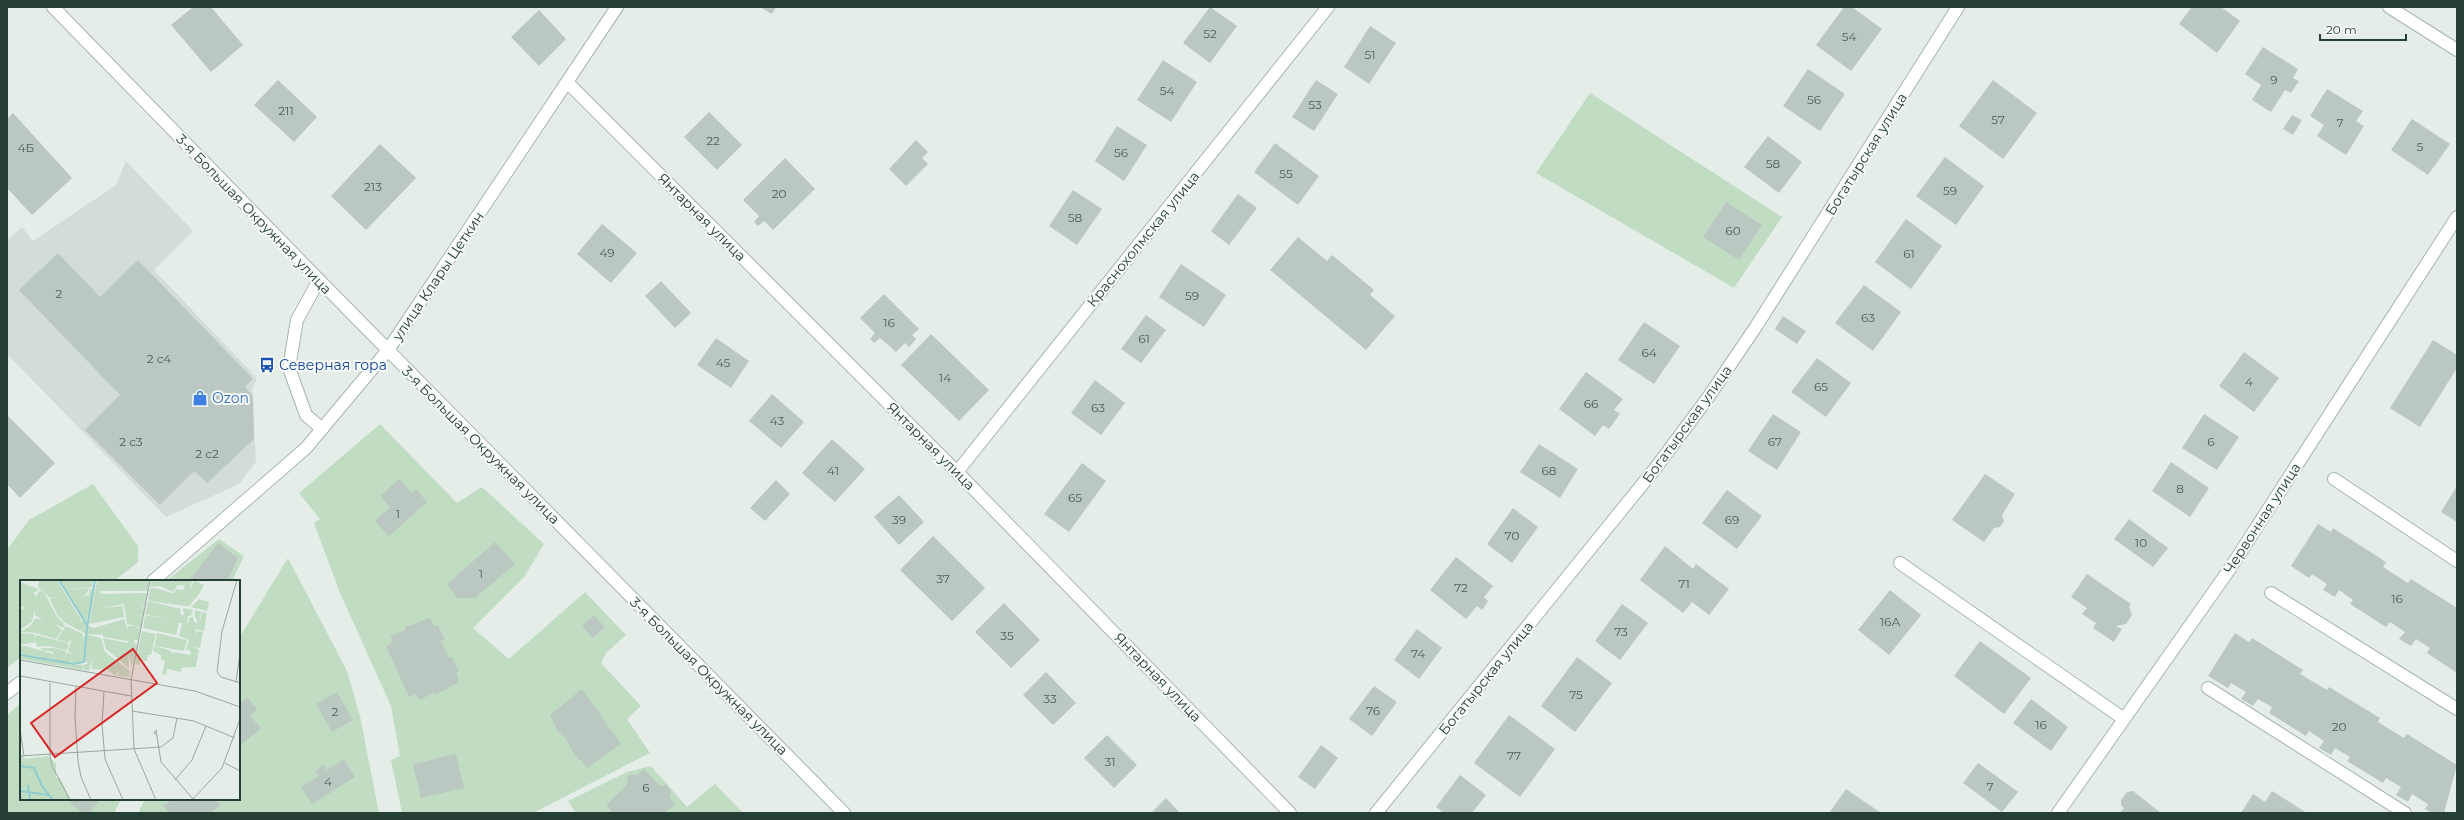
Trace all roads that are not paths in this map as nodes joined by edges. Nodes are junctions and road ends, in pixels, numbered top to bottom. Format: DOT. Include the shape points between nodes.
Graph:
graph roads {
  1 [pos="53,7"];
  2 [pos="617,7"];
  3 [pos="1328,7"];
  4 [pos="1958,7"];
  5 [pos="2389,7"];
  6 [pos="2457,50"];
  7 [pos="568,83"];
  8 [pos="2457,217"];
  9 [pos="318,280"];
  10 [pos="388,350"];
  11 [pos="322,429"];
  12 [pos="957,472"];
  13 [pos="2334,479"];
  14 [pos="2457,561"];
  15 [pos="1900,563"];
  16 [pos="154,580"];
  17 [pos="2271,593"];
  18 [pos="20,683"];
  19 [pos="2208,688"];
  20 [pos="7,693"];
  21 [pos="2457,709"];
  22 [pos="2124,719"];
  23 [pos="844,813"];
  24 [pos="1290,813"];
  25 [pos="1376,813"];
  26 [pos="2058,813"];
  27 [pos="2405,813"];
  1 -- 9 [label="street, 3-я Большая Окружная улица"];
  2 -- 7 [label="street, улица Клары Цеткин"];
  3 -- 12 [label="street, Краснохолмская улица"];
  4 -- 25 [label="street, Богатырская улица" via="1757,325 1707,399 1654,470"];
  5 -- 6 [label="street"];
  7 -- 10 [label="street, улица Клары Цеткин"];
  7 -- 12 [label="street, Янтарная улица"];
  8 -- 22 [label="street, Червонная улица" via="2229,570"];
  9 -- 10 [label="street, 3-я Большая Окружная улица"];
  9 -- 11 [label="street" via="297,320 289,368 306,415"];
  10 -- 11 [label="street, улица Клары Цеткин"];
  10 -- 23 [label="street, 3-я Большая Окружная улица"];
  11 -- 16 [label="street, улица Клары Цеткин" via="306,448"];
  12 -- 24 [label="street, Янтарная улица"];
  13 -- 14 [label="street"];
  15 -- 22 [label="street"];
  17 -- 21 [label="street"];
  18 -- 20 [label="street"];
  19 -- 27 [label="street"];
  22 -- 26 [label="street, Червонная улица"];
}
